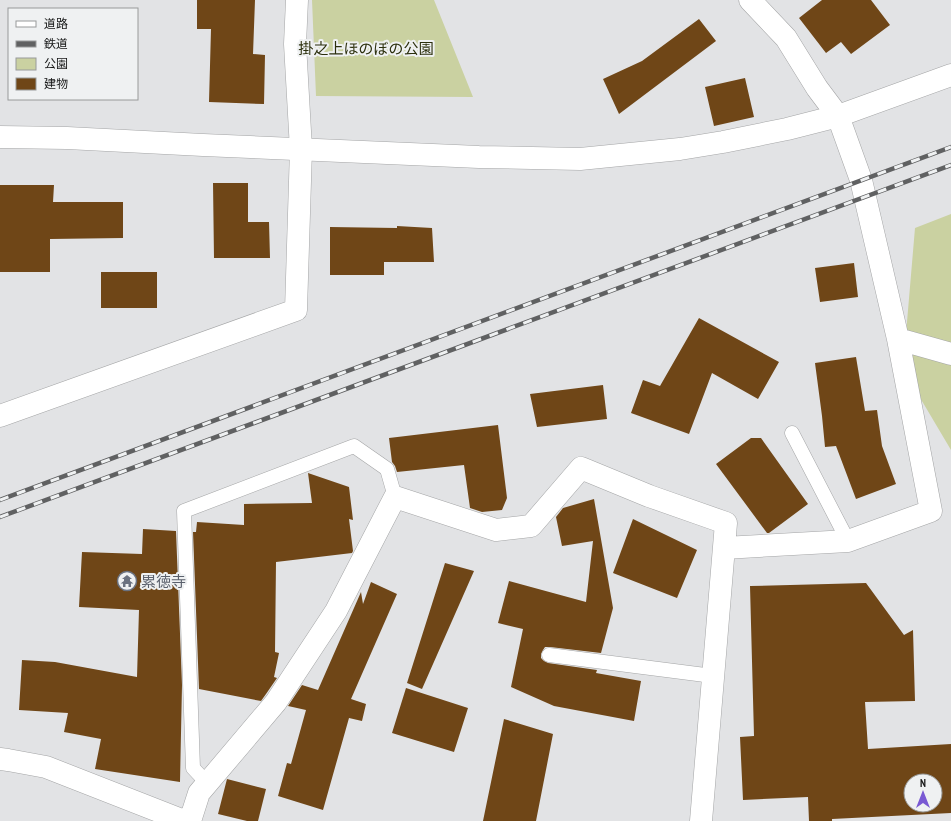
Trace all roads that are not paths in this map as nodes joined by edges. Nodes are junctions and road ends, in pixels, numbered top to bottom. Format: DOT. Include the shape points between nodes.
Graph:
graph roads {
  1 [pos="297,0"];
  2 [pos="750,0"];
  3 [pos="951,75"];
  4 [pos="838,116"];
  5 [pos="0,137"];
  6 [pos="301,149"];
  7 [pos="898,340"];
  8 [pos="951,354"];
  9 [pos="0,416"];
  10 [pos="792,433"];
  11 [pos="395,497"];
  12 [pos="848,541"];
  13 [pos="724,548"];
  14 [pos="549,655"];
  15 [pos="713,676"];
  16 [pos="0,759"];
  17 [pos="208,783"];
  18 [pos="184,821"];
  19 [pos="190,821"];
  20 [pos="701,821"];
  1 -- 6 [label="street" via="295,44"];
  2 -- 4 [label="street" via="786,38"];
  3 -- 4 [label="street"];
  4 -- 6 [label="street" via="723,142 580,159"];
  4 -- 7 [label="street" via="861,180"];
  5 -- 6 [label="street"];
  6 -- 9 [label="street" via="296,310"];
  7 -- 8 [label="street"];
  7 -- 12 [label="street" via="931,511"];
  10 -- 12 [label="lane"];
  11 -- 13 [label="street" via="496,530 531,526 581,468 649,496 726,523"];
  11 -- 17 [label="street" via="336,611 276,702"];
  11 -- 17 [label="lane" via="387,469 354,446 184,511 193,768"];
  12 -- 13 [label="street"];
  13 -- 15 [label="street"];
  14 -- 15 [label="lane"];
  15 -- 20 [label="street"];
  16 -- 18 [label="street" via="46,767"];
  17 -- 19 [label="street" via="199,793"];
}
